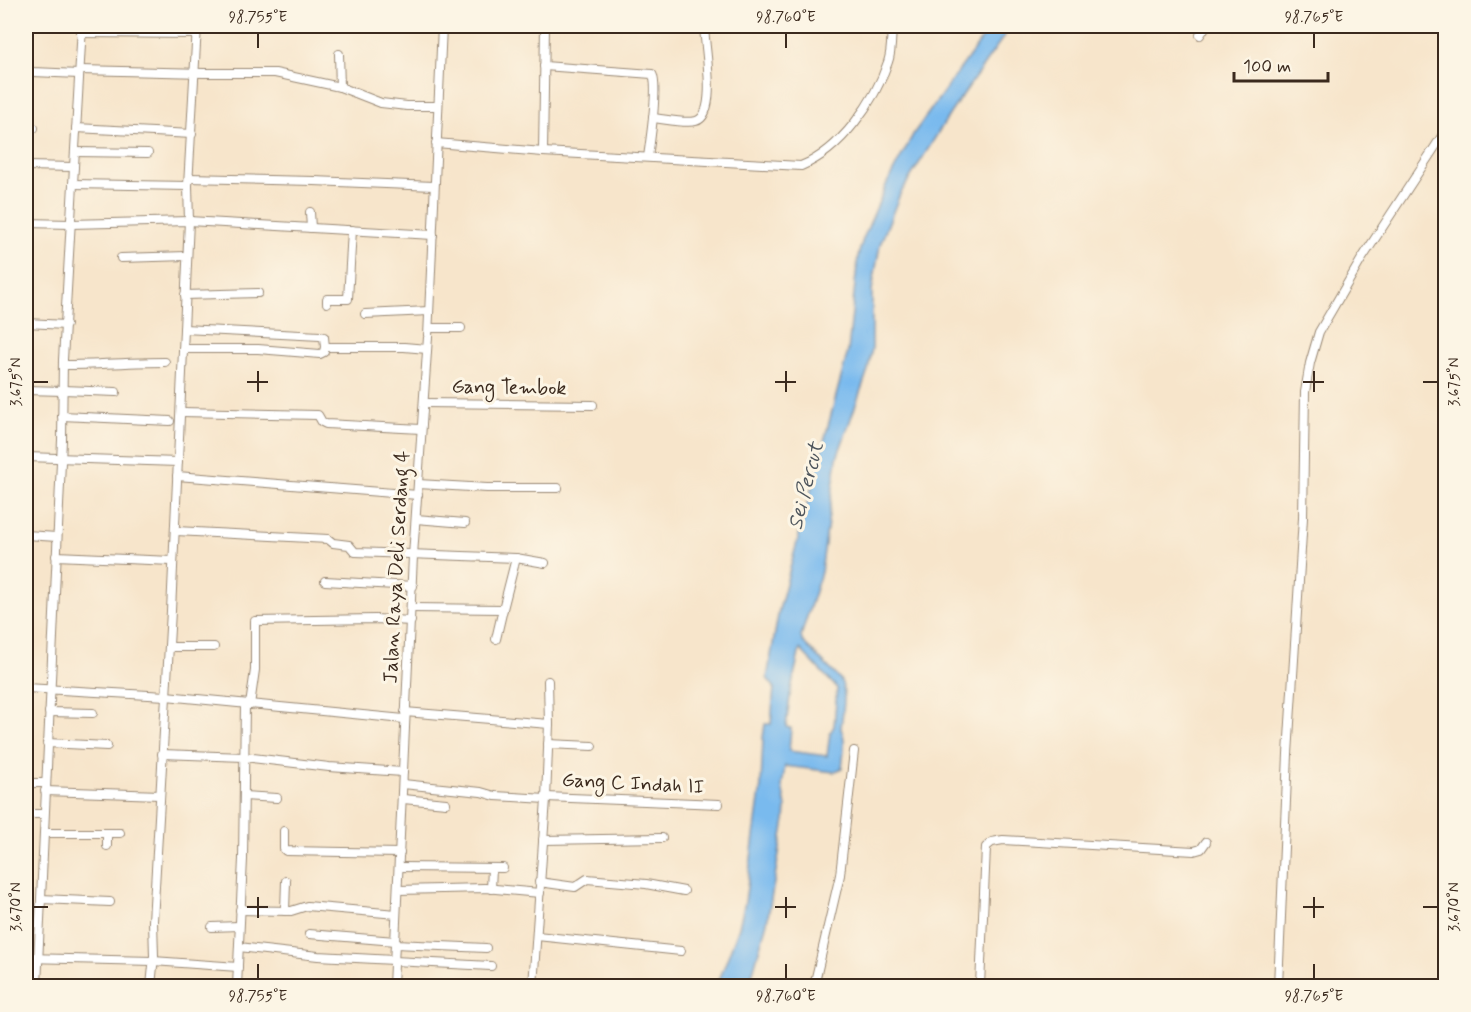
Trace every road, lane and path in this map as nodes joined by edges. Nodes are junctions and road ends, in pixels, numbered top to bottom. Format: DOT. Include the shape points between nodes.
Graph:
graph roads {
  1 [pos="442,26"];
  2 [pos="545,26"];
  3 [pos="704,26"];
  4 [pos="892,26"];
  5 [pos="1206,26"];
  6 [pos="81,29"];
  7 [pos="197,30"];
  8 [pos="1200,35"];
  9 [pos="339,54"];
  10 [pos="544,66"];
  11 [pos="26,68"];
  12 [pos="80,72"];
  13 [pos="193,72"];
  14 [pos="340,87"];
  15 [pos="438,106"];
  16 [pos="653,118"];
  17 [pos="76,128"];
  18 [pos="1446,130"];
  19 [pos="192,134"];
  20 [pos="435,145"];
  21 [pos="75,152"];
  22 [pos="543,152"];
  23 [pos="148,153"];
  24 [pos="648,157"];
  25 [pos="26,166"];
  26 [pos="74,168"];
  27 [pos="188,182"];
  28 [pos="74,184"];
  29 [pos="434,186"];
  30 [pos="310,212"];
  31 [pos="189,222"];
  32 [pos="26,223"];
  33 [pos="71,224"];
  34 [pos="311,228"];
  35 [pos="352,230"];
  36 [pos="433,235"];
  37 [pos="187,256"];
  38 [pos="121,258"];
  39 [pos="258,293"];
  40 [pos="185,295"];
  41 [pos="327,303"];
  42 [pos="429,311"];
  43 [pos="365,314"];
  44 [pos="26,324"];
  45 [pos="66,325"];
  46 [pos="429,328"];
  47 [pos="460,328"];
  48 [pos="184,329"];
  49 [pos="325,347"];
  50 [pos="427,348"];
  51 [pos="183,349"];
  52 [pos="165,362"];
  53 [pos="63,365"];
  54 [pos="26,390"];
  55 [pos="63,391"];
  56 [pos="116,392"];
  57 [pos="424,403"];
  58 [pos="593,405"];
  59 [pos="181,412"];
  60 [pos="62,416"];
  61 [pos="170,421"];
  62 [pos="421,429"];
  63 [pos="26,457"];
  64 [pos="60,458"];
  65 [pos="178,462"];
  66 [pos="177,476"];
  67 [pos="418,484"];
  68 [pos="558,489"];
  69 [pos="418,495"];
  70 [pos="416,519"];
  71 [pos="465,523"];
  72 [pos="176,531"];
  73 [pos="26,536"];
  74 [pos="57,537"];
  75 [pos="56,556"];
  76 [pos="413,556"];
  77 [pos="516,558"];
  78 [pos="172,561"];
  79 [pos="545,563"];
  80 [pos="325,581"];
  81 [pos="413,586"];
  82 [pos="411,608"];
  83 [pos="503,609"];
  84 [pos="411,621"];
  85 [pos="496,639"];
  86 [pos="169,647"];
  87 [pos="214,647"];
  88 [pos="548,681"];
  89 [pos="26,688"];
  90 [pos="50,689"];
  91 [pos="166,696"];
  92 [pos="248,704"];
  93 [pos="49,712"];
  94 [pos="93,713"];
  95 [pos="404,715"];
  96 [pos="549,724"];
  97 [pos="47,743"];
  98 [pos="548,744"];
  99 [pos="107,746"];
  100 [pos="592,746"];
  101 [pos="854,751"];
  102 [pos="162,754"];
  103 [pos="244,757"];
  104 [pos="403,772"];
  105 [pos="26,783"];
  106 [pos="403,784"];
  107 [pos="45,787"];
  108 [pos="160,795"];
  109 [pos="243,796"];
  110 [pos="277,798"];
  111 [pos="546,798"];
  112 [pos="402,799"];
  113 [pos="446,803"];
  114 [pos="719,804"];
  115 [pos="26,814"];
  116 [pos="44,814"];
  117 [pos="284,831"];
  118 [pos="44,832"];
  119 [pos="107,833"];
  120 [pos="120,833"];
  121 [pos="662,838"];
  122 [pos="543,840"];
  123 [pos="1206,843"];
  124 [pos="107,846"];
  125 [pos="400,853"];
  126 [pos="399,867"];
  127 [pos="492,868"];
  128 [pos="503,868"];
  129 [pos="286,881"];
  130 [pos="539,882"];
  131 [pos="491,888"];
  132 [pos="398,890"];
  133 [pos="684,891"];
  134 [pos="540,893"];
  135 [pos="40,899"];
  136 [pos="110,902"];
  137 [pos="240,910"];
  138 [pos="285,911"];
  139 [pos="396,914"];
  140 [pos="239,926"];
  141 [pos="212,927"];
  142 [pos="309,934"];
  143 [pos="537,936"];
  144 [pos="395,942"];
  145 [pos="239,947"];
  146 [pos="486,948"];
  147 [pos="681,951"];
  148 [pos="26,958"];
  149 [pos="37,959"];
  150 [pos="394,960"];
  151 [pos="153,962"];
  152 [pos="491,966"];
  153 [pos="237,968"];
  154 [pos="37,987"];
  155 [pos="151,987"];
  156 [pos="237,987"];
  157 [pos="393,987"];
  158 [pos="533,987"];
  159 [pos="814,987"];
  160 [pos="980,987"];
  161 [pos="1278,987"];
  1 -- 15 [label="street, Jalan Raya Deli Serdang 4"];
  2 -- 10 [label="street"];
  3 -- 16 [label="street" via="710,83 702,117 695,121"];
  4 -- 24 [label="street" via="889,61 864,111 839,139 804,165"];
  5 -- 8 [label="street"];
  6 -- 7 [label="street"];
  6 -- 12 [label="street"];
  7 -- 13 [label="street"];
  9 -- 14 [label="street"];
  10 -- 16 [label="street" via="652,74 656,81"];
  10 -- 22 [label="street"];
  11 -- 12 [label="street" via="33,72"];
  12 -- 13 [label="street"];
  12 -- 17 [label="street"];
  13 -- 14 [label="street" via="275,73"];
  13 -- 19 [label="street"];
  14 -- 15 [label="street" via="381,103"];
  15 -- 20 [label="street, Jalan Raya Deli Serdang 4"];
  16 -- 24 [label="street"];
  17 -- 19 [label="street"];
  17 -- 21 [label="street"];
  18 -- 161 [label="street" via="1361,260 1317,336 1310,363 1305,392 1303,518"];
  19 -- 27 [label="street"];
  20 -- 22 [label="street"];
  20 -- 29 [label="street, Jalan Raya Deli Serdang 4"];
  21 -- 23 [label="street"];
  21 -- 26 [label="street"];
  22 -- 24 [label="street"];
  25 -- 26 [label="street"];
  26 -- 28 [label="street"];
  27 -- 28 [label="street"];
  27 -- 29 [label="street" via="314,180"];
  27 -- 31 [label="street"];
  28 -- 33 [label="street"];
  29 -- 36 [label="street, Jalan Raya Deli Serdang 4"];
  30 -- 34 [label="street"];
  31 -- 33 [label="street"];
  31 -- 34 [label="street"];
  31 -- 37 [label="street"];
  32 -- 33 [label="street"];
  33 -- 45 [label="street"];
  34 -- 35 [label="street"];
  35 -- 36 [label="street"];
  35 -- 41 [label="street" via="348,299 327,299"];
  36 -- 42 [label="street, Jalan Raya Deli Serdang 4"];
  37 -- 38 [label="street"];
  37 -- 40 [label="street"];
  39 -- 40 [label="street"];
  40 -- 48 [label="street"];
  42 -- 43 [label="street"];
  42 -- 46 [label="street, Jalan Raya Deli Serdang 4"];
  44 -- 45 [label="street"];
  45 -- 53 [label="street"];
  46 -- 47 [label="street"];
  46 -- 50 [label="street, Jalan Raya Deli Serdang 4"];
  48 -- 49 [label="street" via="320,336 324,337"];
  48 -- 51 [label="street"];
  49 -- 50 [label="street"];
  49 -- 51 [label="street" via="320,354"];
  50 -- 57 [label="street, Jalan Raya Deli Serdang 4"];
  51 -- 59 [label="street"];
  52 -- 53 [label="street"];
  53 -- 55 [label="street"];
  54 -- 55 [label="street"];
  55 -- 56 [label="street"];
  55 -- 60 [label="street"];
  57 -- 58 [label="street, Gang Tembok"];
  57 -- 62 [label="street, Jalan Raya Deli Serdang 4"];
  59 -- 62 [label="street" via="318,414 326,424"];
  59 -- 65 [label="street"];
  60 -- 61 [label="street"];
  60 -- 64 [label="street"];
  62 -- 67 [label="street, Jalan Raya Deli Serdang 4"];
  63 -- 64 [label="street"];
  64 -- 65 [label="street"];
  64 -- 74 [label="street"];
  65 -- 66 [label="street"];
  66 -- 69 [label="street"];
  66 -- 72 [label="street"];
  67 -- 68 [label="street"];
  67 -- 69 [label="street, Jalan Raya Deli Serdang 4"];
  69 -- 70 [label="street, Jalan Raya Deli Serdang 4"];
  70 -- 71 [label="street"];
  70 -- 76 [label="street, Jalan Raya Deli Serdang 4"];
  72 -- 76 [label="street" via="326,539 348,544 355,552"];
  72 -- 78 [label="street"];
  73 -- 74 [label="street"];
  74 -- 75 [label="street"];
  75 -- 78 [label="street"];
  75 -- 90 [label="street"];
  76 -- 77 [label="street"];
  76 -- 81 [label="street, Jalan Raya Deli Serdang 4"];
  77 -- 79 [label="street"];
  77 -- 83 [label="street"];
  78 -- 86 [label="street"];
  80 -- 81 [label="street"];
  81 -- 82 [label="street, Jalan Raya Deli Serdang 4"];
  82 -- 83 [label="street"];
  82 -- 84 [label="street, Jalan Raya Deli Serdang 4"];
  83 -- 85 [label="street"];
  84 -- 92 [label="street" via="255,621 255,670"];
  84 -- 95 [label="street, Jalan Raya Deli Serdang 4"];
  86 -- 87 [label="street"];
  86 -- 91 [label="street"];
  88 -- 96 [label="street"];
  89 -- 90 [label="street"];
  90 -- 91 [label="street"];
  90 -- 93 [label="street"];
  91 -- 92 [label="street"];
  91 -- 102 [label="street"];
  92 -- 95 [label="street"];
  92 -- 103 [label="street"];
  93 -- 94 [label="street"];
  93 -- 97 [label="street"];
  95 -- 96 [label="street"];
  95 -- 104 [label="street, Jalan Raya Deli Serdang 4"];
  96 -- 98 [label="street"];
  97 -- 99 [label="street"];
  97 -- 107 [label="street"];
  98 -- 100 [label="street"];
  98 -- 111 [label="street"];
  101 -- 159 [label="street" via="840,875"];
  102 -- 103 [label="street"];
  102 -- 108 [label="street"];
  103 -- 104 [label="street"];
  103 -- 109 [label="street"];
  104 -- 106 [label="street, Jalan Raya Deli Serdang 4"];
  105 -- 107 [label="street"];
  106 -- 111 [label="street, Gang C Indah II"];
  106 -- 112 [label="street, Jalan Raya Deli Serdang 4"];
  107 -- 108 [label="street"];
  107 -- 116 [label="street"];
  108 -- 151 [label="street"];
  109 -- 110 [label="street"];
  109 -- 137 [label="street"];
  111 -- 114 [label="street, Gang C Indah II"];
  111 -- 122 [label="street"];
  112 -- 113 [label="street"];
  112 -- 125 [label="street, Jalan Raya Deli Serdang 4"];
  115 -- 116 [label="street"];
  116 -- 118 [label="street"];
  117 -- 125 [label="street" via="286,851"];
  118 -- 119 [label="street"];
  118 -- 135 [label="street"];
  119 -- 120 [label="street"];
  119 -- 124 [label="street"];
  121 -- 122 [label="street"];
  122 -- 130 [label="street"];
  123 -- 160 [label="street" via="1194,851 992,842 987,847"];
  125 -- 126 [label="street, Jalan Raya Deli Serdang 4"];
  126 -- 127 [label="street"];
  126 -- 132 [label="street, Jalan Raya Deli Serdang 4"];
  127 -- 128 [label="street"];
  127 -- 131 [label="street"];
  129 -- 138 [label="street"];
  130 -- 133 [label="street" via="575,887 587,879"];
  130 -- 134 [label="street"];
  131 -- 132 [label="street"];
  131 -- 134 [label="street"];
  132 -- 139 [label="street, Jalan Raya Deli Serdang 4"];
  134 -- 143 [label="street"];
  135 -- 136 [label="street"];
  135 -- 149 [label="street"];
  137 -- 138 [label="street"];
  137 -- 140 [label="street"];
  138 -- 139 [label="street" via="307,906"];
  139 -- 144 [label="street, Jalan Raya Deli Serdang 4"];
  140 -- 141 [label="street"];
  140 -- 145 [label="street"];
  142 -- 144 [label="street"];
  143 -- 147 [label="street"];
  143 -- 158 [label="street"];
  144 -- 146 [label="street"];
  144 -- 150 [label="street, Jalan Raya Deli Serdang 4"];
  145 -- 150 [label="street"];
  145 -- 153 [label="street"];
  148 -- 149 [label="street"];
  149 -- 151 [label="street"];
  149 -- 154 [label="street"];
  150 -- 152 [label="street"];
  150 -- 157 [label="street, Jalan Raya Deli Serdang 4"];
  151 -- 153 [label="street"];
  151 -- 155 [label="street"];
  153 -- 156 [label="street"];
}
